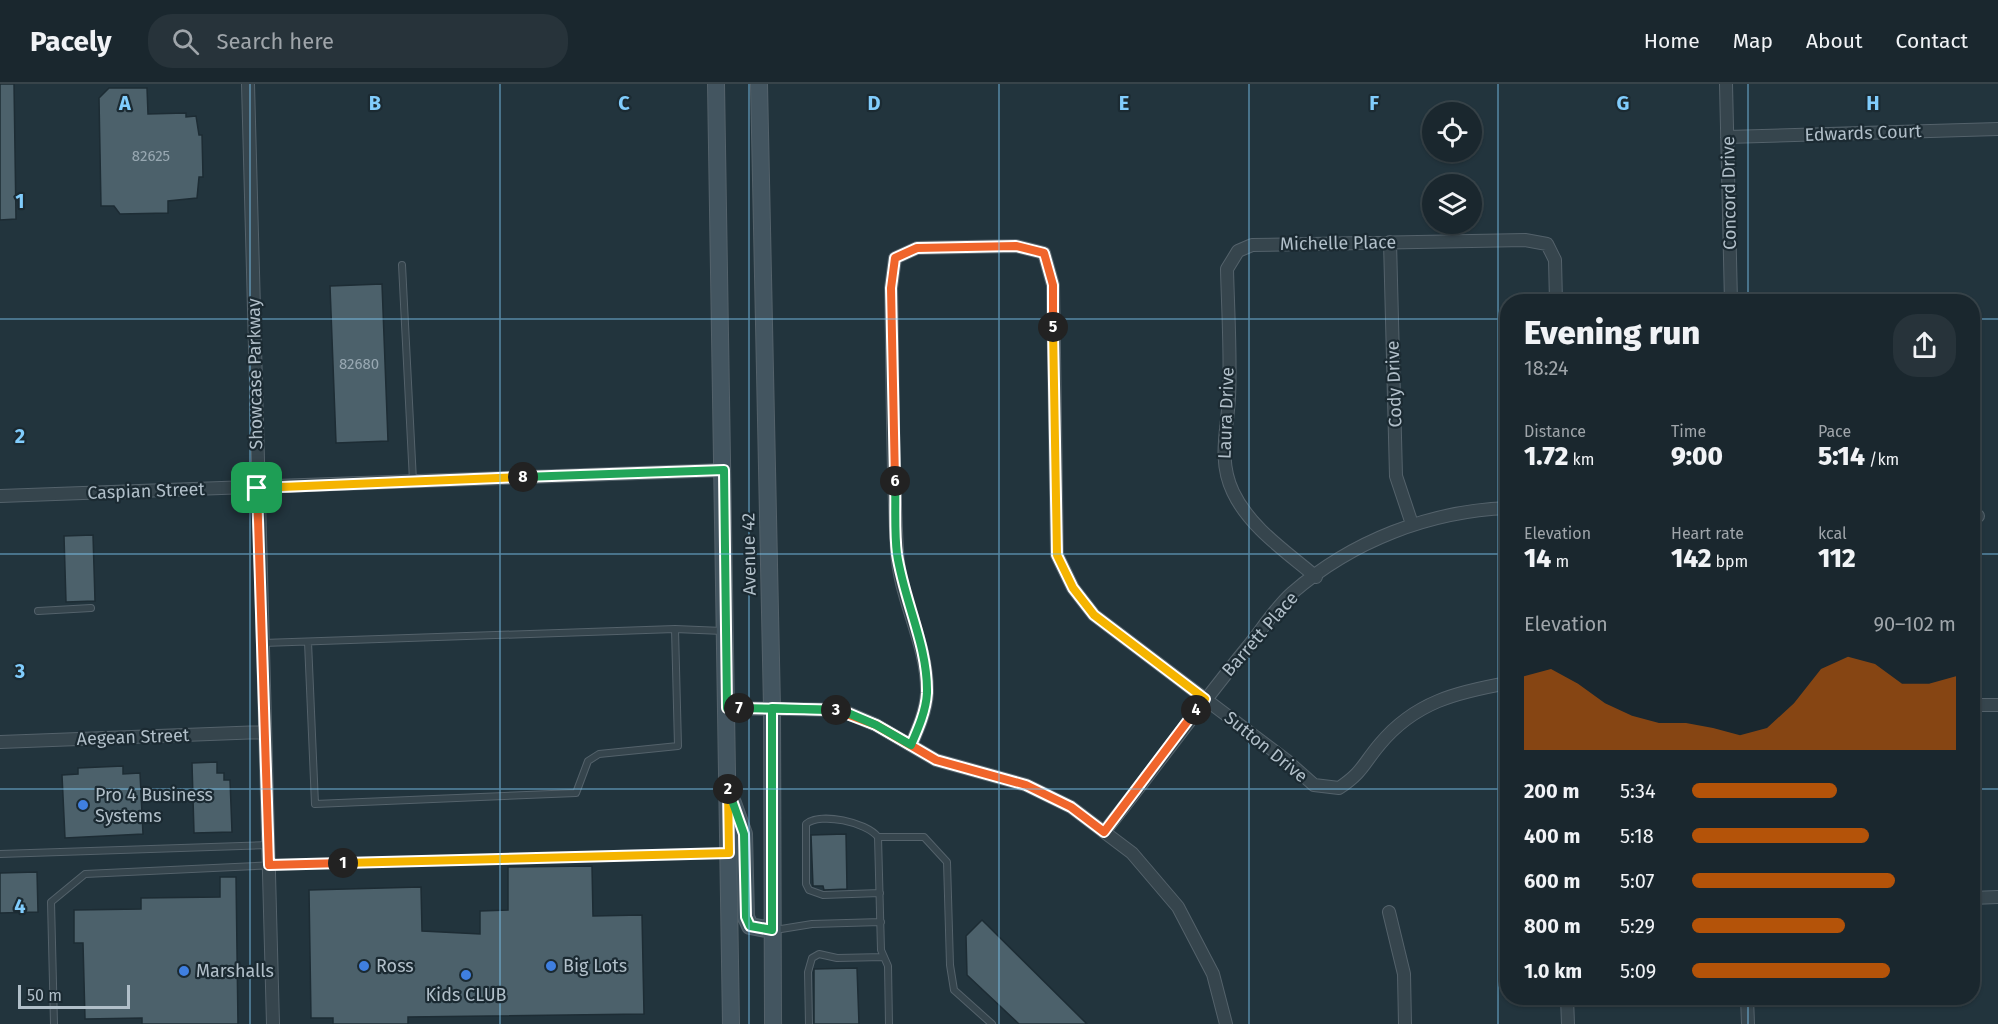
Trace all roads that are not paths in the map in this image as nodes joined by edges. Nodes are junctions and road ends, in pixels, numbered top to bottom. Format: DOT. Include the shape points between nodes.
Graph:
graph roads {
  1 [pos="248,84"];
  2 [pos="716,84"];
  3 [pos="759,84"];
  4 [pos="1726,84"];
  5 [pos="1998,129"];
  6 [pos="1727,137"];
  7 [pos="1390,242"];
  8 [pos="1238,251"];
  9 [pos="402,265"];
  10 [pos="1556,294"];
  11 [pos="1731,294"];
  12 [pos="724,470"];
  13 [pos="413,482"];
  14 [pos="257,488"];
  15 [pos="0,496"];
  16 [pos="1500,509"];
  17 [pos="1412,524"];
  18 [pos="1316,577"];
  19 [pos="91,609"];
  20 [pos="38,611"];
  21 [pos="675,629"];
  22 [pos="726,631"];
  23 [pos="308,642"];
  24 [pos="262,643"];
  25 [pos="1500,685"];
  26 [pos="1205,699"];
  27 [pos="1980,705"];
  28 [pos="1998,705"];
  29 [pos="727,708"];
  30 [pos="772,708"];
  31 [pos="265,732"];
  32 [pos="0,742"];
  33 [pos="911,745"];
  34 [pos="728,788"];
  35 [pos="1104,832"];
  36 [pos="878,837"];
  37 [pos="268,845"];
  38 [pos="729,853"];
  39 [pos="0,854"];
  40 [pos="269,865"];
  41 [pos="880,893"];
  42 [pos="1998,897"];
  43 [pos="1980,898"];
  44 [pos="1389,912"];
  45 [pos="881,921"];
  46 [pos="772,930"];
  47 [pos="884,957"];
  48 [pos="1567,1005"];
  49 [pos="1748,1005"];
  50 [pos="54,1024"];
  51 [pos="273,1024"];
  52 [pos="731,1024"];
  53 [pos="773,1024"];
  54 [pos="809,1024"];
  55 [pos="889,1024"];
  56 [pos="992,1024"];
  57 [pos="1226,1024"];
  58 [pos="1405,1024"];
  59 [pos="1568,1024"];
  60 [pos="1748,1024"];
  1 -- 14 [label="street, Showcase Parkway"];
  2 -- 12 [label="main road, Avenue 42"];
  3 -- 30 [label="main road, Avenue 42"];
  4 -- 6 [label="street, Concord Drive"];
  5 -- 6 [label="street, Edwards Court"];
  6 -- 11 [label="street, Concord Drive"];
  7 -- 8 [label="street, Michelle Place" via="1252,245"];
  7 -- 10 [label="street, Michelle Place" via="1525,240 1547,244 1555,260"];
  7 -- 17 [label="street, Cody Drive" via="1396,476"];
  8 -- 18 [label="street, Laura Drive" via="1227,269 1229,397 1224,472 1250,520"];
  9 -- 13 [label="lane"];
  12 -- 13 [label="street, Caspian Street"];
  12 -- 22 [label="main road, Avenue 42"];
  13 -- 14 [label="street, Caspian Street"];
  14 -- 15 [label="street, Caspian Street"];
  14 -- 24 [label="street, Showcase Parkway"];
  16 -- 17 [label="street, Barrett Place" via="1444,515"];
  17 -- 18 [label="street, Barrett Place" via="1338,560"];
  18 -- 26 [label="street, Barrett Place" via="1291,594"];
  19 -- 20 [label="lane"];
  21 -- 22 [label="lane"];
  21 -- 23 [label="lane"];
  21 -- 23 [label="lane" via="678,746 599,754 588,761 576,793 315,804"];
  22 -- 29 [label="main road, Avenue 42"];
  23 -- 24 [label="lane"];
  24 -- 31 [label="street, Showcase Parkway"];
  25 -- 26 [label="street, Sutton Drive" via="1442,698 1419,709 1380,743 1359,774 1339,788 1314,785"];
  26 -- 33 [label="street, Sutton Drive" via="1094,615 1073,588 1057,555 1053,285 1044,253 1016,246 917,248 895,258 891,288 897,553 925,662 927,695"];
  26 -- 35 [label="street, Barrett Place"];
  27 -- 28 [label="street"];
  29 -- 30 [label="street"];
  29 -- 34 [label="main road, Avenue 42"];
  30 -- 33 [label="street" via="841,710"];
  30 -- 46 [label="main road, Avenue 42"];
  31 -- 32 [label="street, Aegean Street"];
  31 -- 37 [label="street, Showcase Parkway"];
  33 -- 35 [label="street" via="936,760 1026,785 1071,807"];
  34 -- 38 [label="main road, Avenue 42"];
  34 -- 46 [label="main road" via="744,834 746,917 750,926"];
  35 -- 57 [label="street" via="1132,853 1178,907 1213,974"];
  36 -- 41 [label="lane"];
  36 -- 41 [label="lane" via="862,825 819,819 806,824 804,833 809,890 823,895"];
  36 -- 56 [label="lane" via="924,837 947,862 954,990"];
  37 -- 39 [label="lane"];
  37 -- 40 [label="street, Showcase Parkway"];
  38 -- 40 [label="lane"];
  38 -- 52 [label="main road, Avenue 42"];
  40 -- 50 [label="lane" via="85,874 51,902"];
  40 -- 51 [label="street, Showcase Parkway"];
  41 -- 45 [label="lane"];
  42 -- 43 [label="street"];
  44 -- 58 [label="street" via="1404,974"];
  45 -- 46 [label="lane"];
  45 -- 47 [label="lane"];
  46 -- 53 [label="main road, Avenue 42"];
  47 -- 54 [label="lane" via="837,958 819,954 812,958 808,972"];
  47 -- 55 [label="lane" via="888,966"];
  48 -- 59 [label="street"];
  49 -- 60 [label="street"];
}
